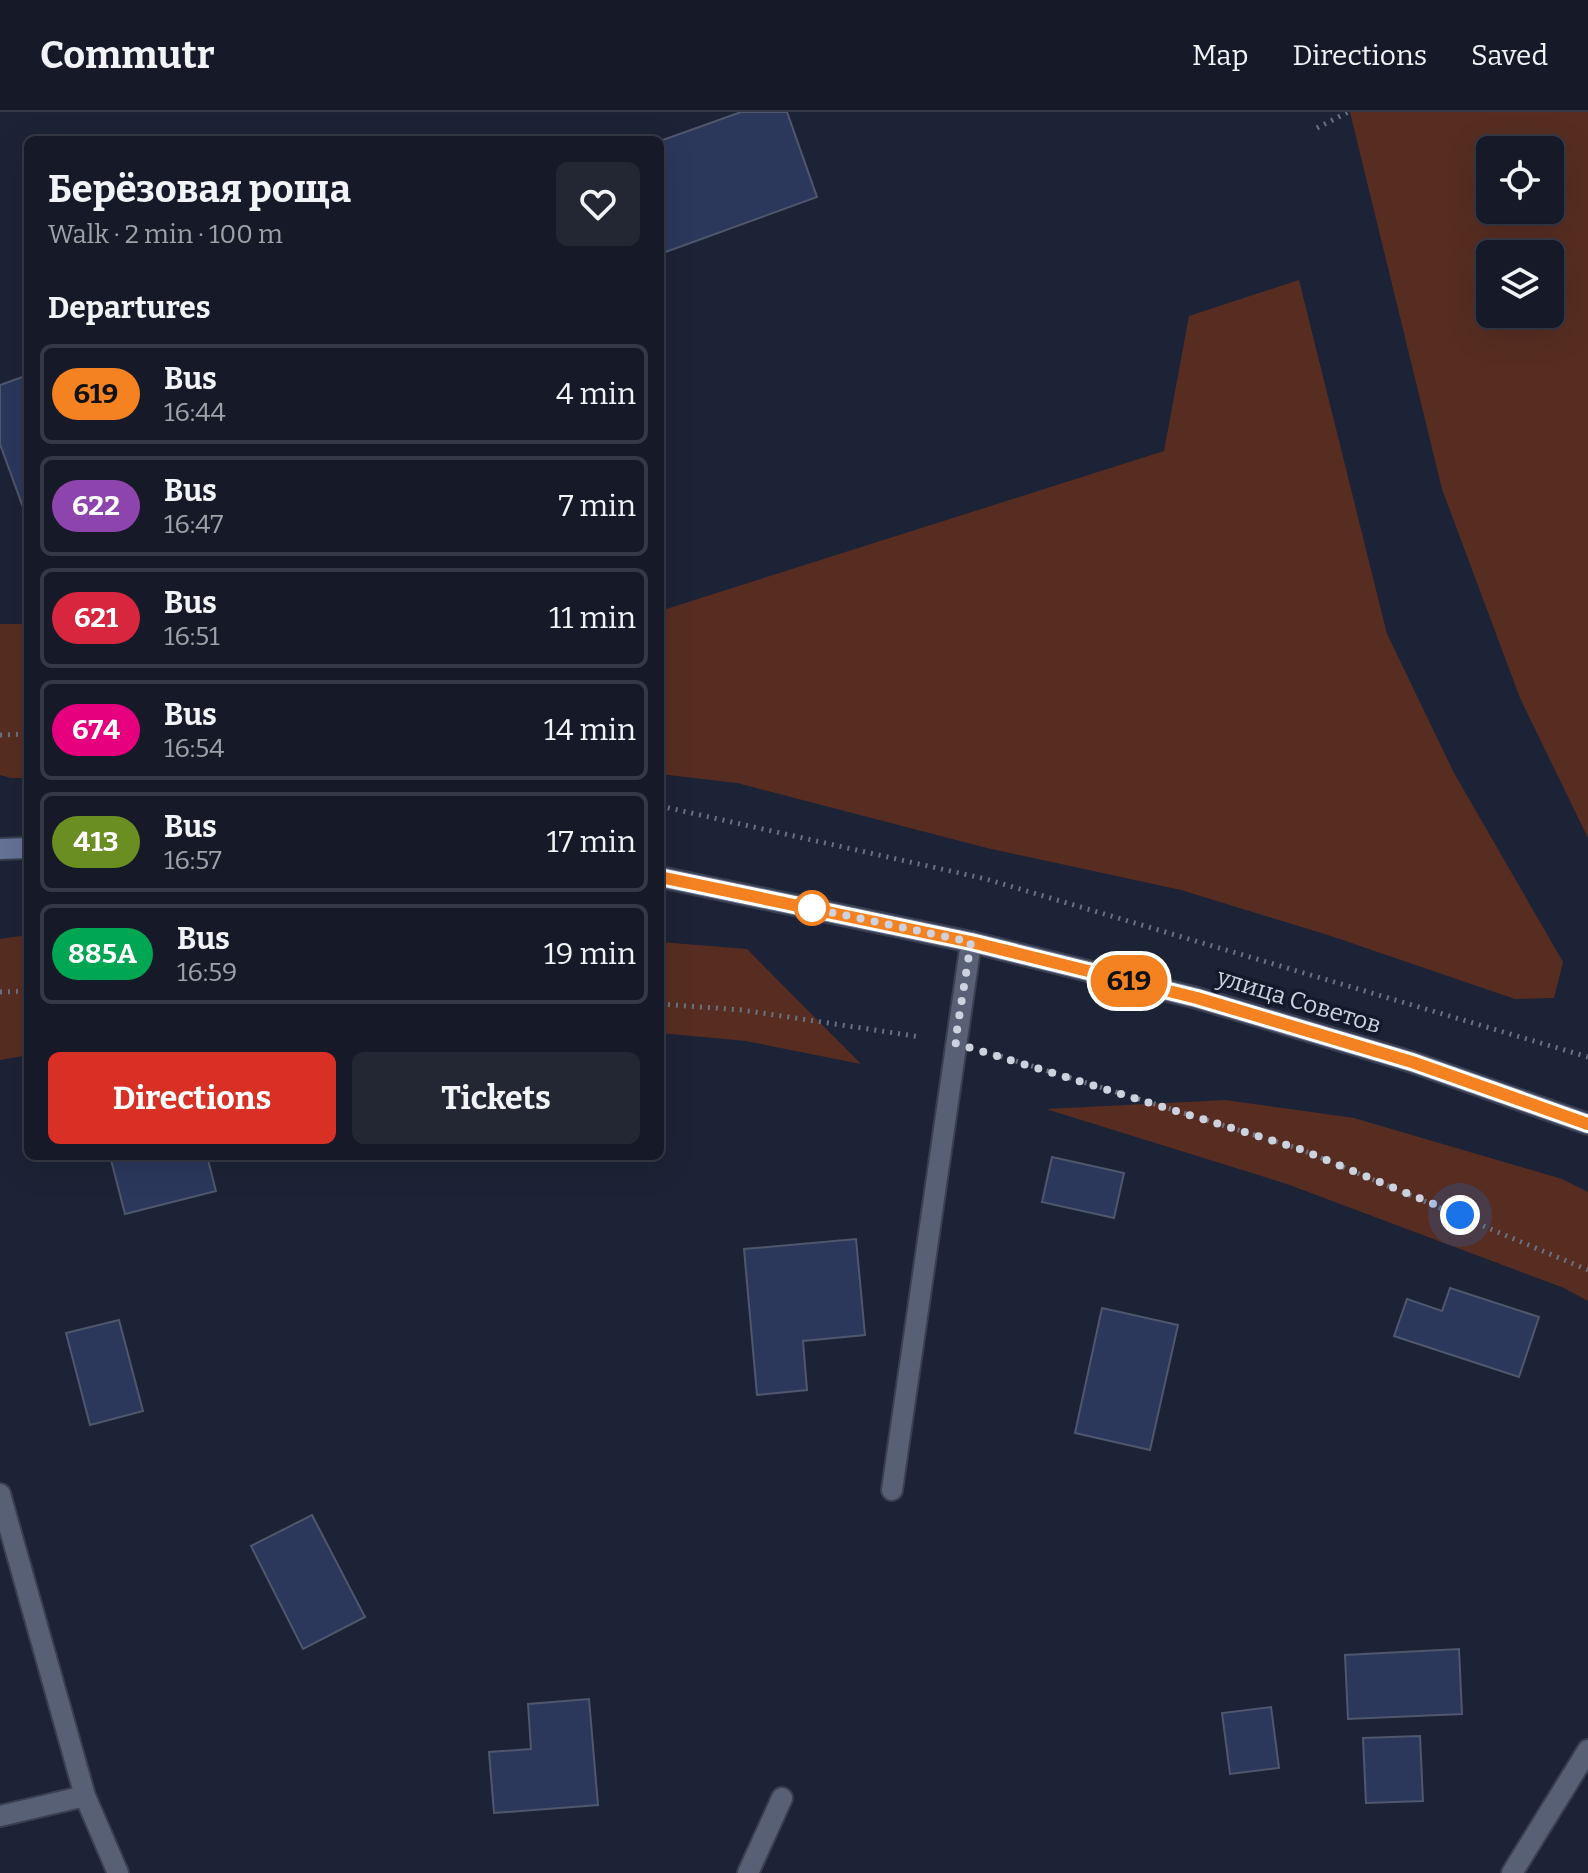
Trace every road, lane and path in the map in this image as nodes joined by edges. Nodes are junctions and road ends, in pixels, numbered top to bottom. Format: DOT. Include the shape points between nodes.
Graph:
graph roads {
  1 [pos="1348,112"];
  2 [pos="1317,128"];
  3 [pos="24,734"];
  4 [pos="0,735"];
  5 [pos="664,807"];
  6 [pos="24,848"];
  7 [pos="0,849"];
  8 [pos="664,878"];
  9 [pos="971,942"];
  10 [pos="24,991"];
  11 [pos="0,992"];
  12 [pos="664,1004"];
  13 [pos="955,1043"];
  14 [pos="1588,1057"];
  15 [pos="1588,1124"];
  16 [pos="1588,1270"];
  17 [pos="892,1490"];
  18 [pos="0,1494"];
  19 [pos="1586,1757"];
  20 [pos="85,1796"];
  21 [pos="782,1798"];
  22 [pos="0,1816"];
  23 [pos="119,1872"];
  24 [pos="748,1873"];
  25 [pos="1512,1873"];
  1 -- 2 [label="path"];
  3 -- 4 [label="path"];
  5 -- 14 [label="path" via="986,879"];
  6 -- 7 [label="main road"];
  8 -- 9 [label="main road, улица Советов"];
  9 -- 13 [label="street"];
  9 -- 15 [label="main road, улица Советов" via="1240,1010 1412,1062"];
  10 -- 11 [label="path"];
  12 -- 13 [label="path" via="742,1010"];
  13 -- 16 [label="path" via="1300,1149"];
  13 -- 17 [label="street"];
  18 -- 20 [label="street"];
  19 -- 25 [label="street"];
  20 -- 22 [label="street"];
  20 -- 23 [label="street"];
  21 -- 24 [label="street"];
}
